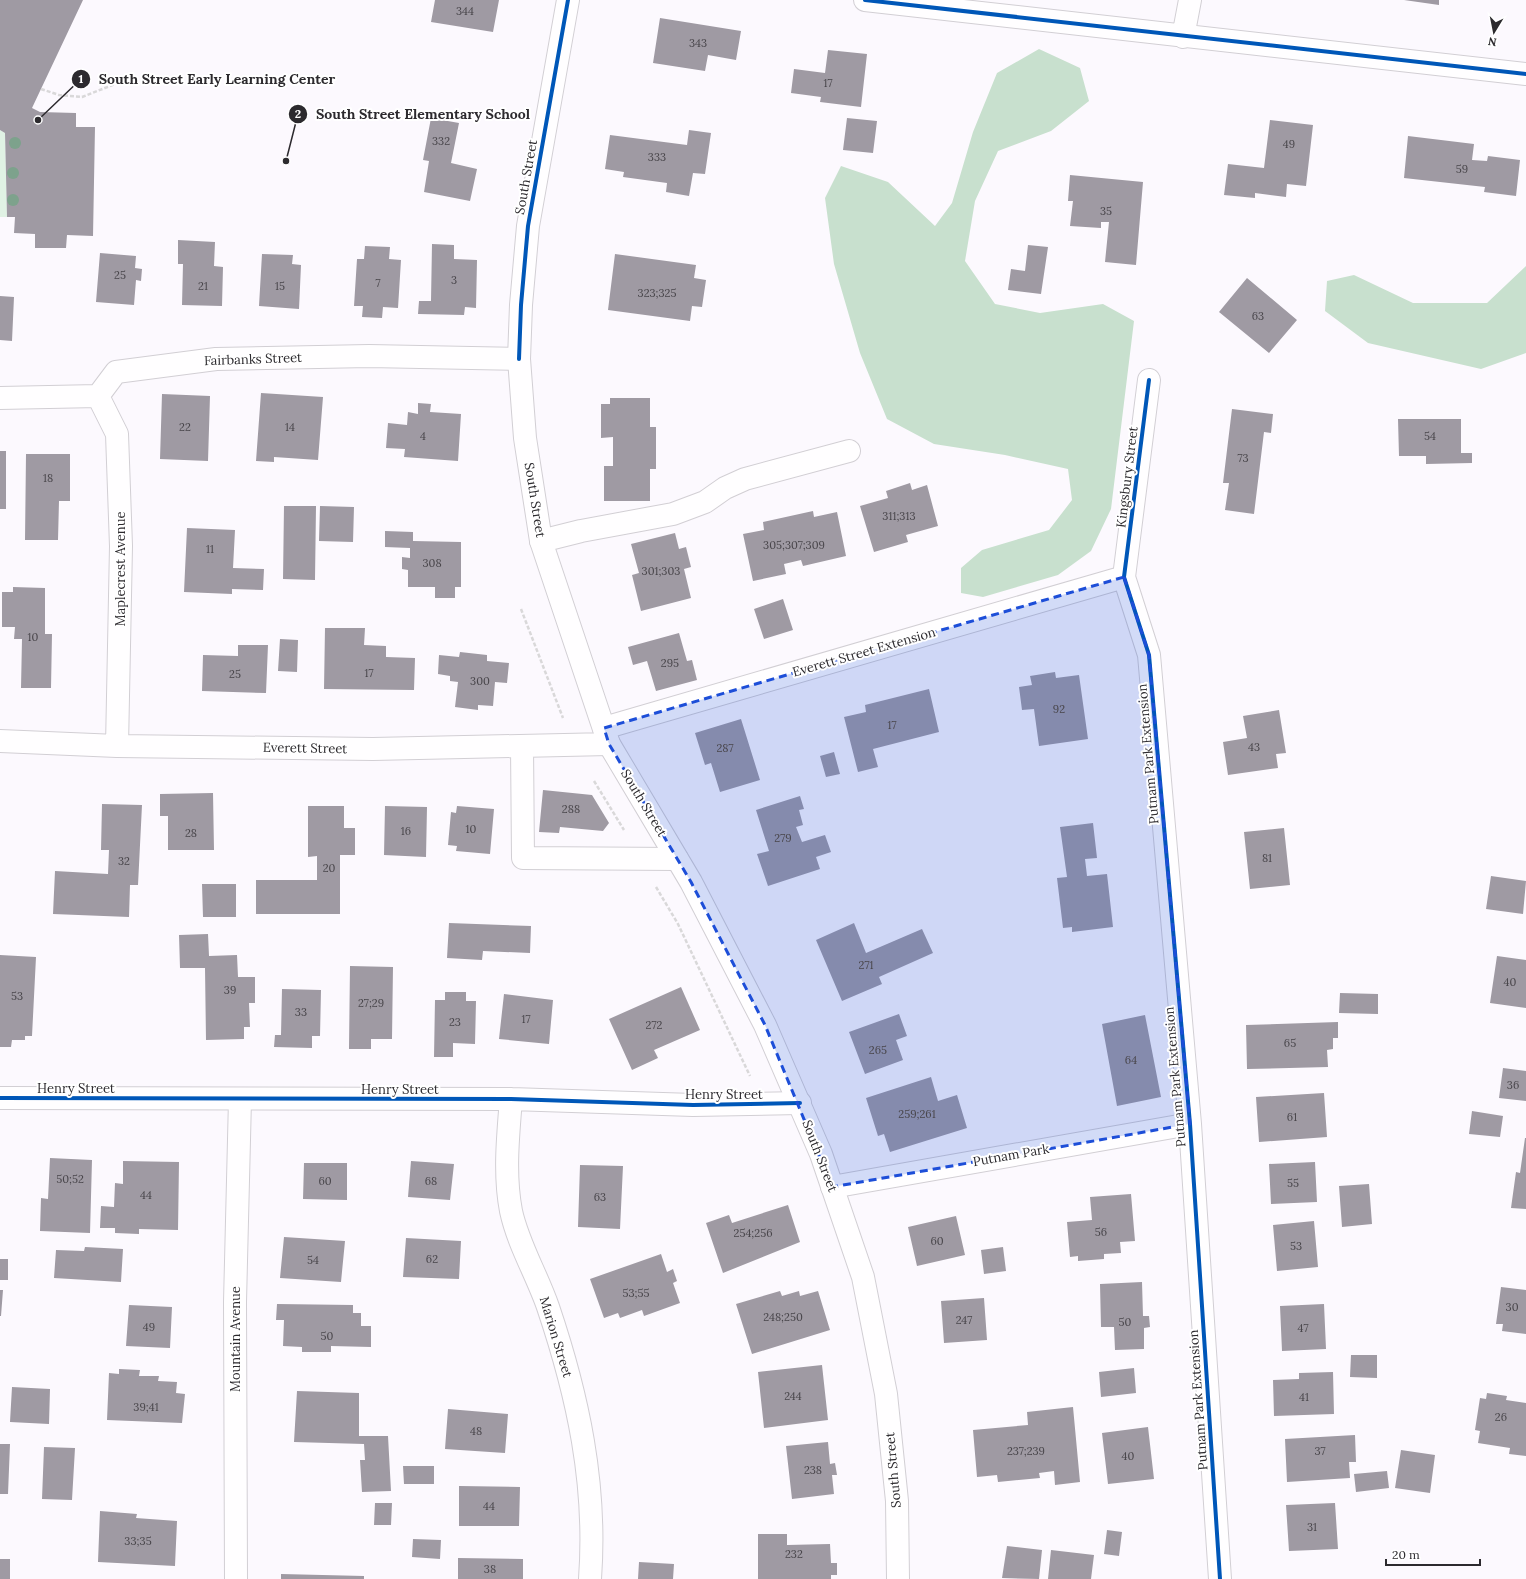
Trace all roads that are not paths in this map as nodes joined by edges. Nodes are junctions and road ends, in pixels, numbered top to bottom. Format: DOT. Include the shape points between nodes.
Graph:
graph roads {
  1 [pos="568,0"];
  2 [pos="865,0"];
  3 [pos="1190,0"];
  4 [pos="1183,37"];
  5 [pos="1526,74"];
  6 [pos="519,359"];
  7 [pos="1149,380"];
  8 [pos="98,396"];
  9 [pos="0,398"];
  10 [pos="849,451"];
  11 [pos="541,541"];
  12 [pos="1124,577"];
  13 [pos="607,736"];
  14 [pos="0,741"];
  15 [pos="117,746"];
  16 [pos="522,746"];
  17 [pos="677,859"];
  18 [pos="0,1098"];
  19 [pos="240,1099"];
  20 [pos="511,1099"];
  21 [pos="800,1103"];
  22 [pos="1190,1124"];
  23 [pos="832,1187"];
  24 [pos="236,1579"];
  25 [pos="590,1579"];
  26 [pos="898,1579"];
  27 [pos="1220,1579"];
  1 -- 6 [label="street, South Street" via="528,226"];
  2 -- 4 [label="street"];
  3 -- 4 [label="street"];
  4 -- 5 [label="street"];
  6 -- 8 [label="street, Fairbanks Street" via="369,356 216,359 116,372"];
  6 -- 11 [label="street, South Street" via="525,438"];
  7 -- 12 [label="street, Kingsbury Street"];
  8 -- 9 [label="street"];
  8 -- 15 [label="street, Maplecrest Avenue" via="117,441 122,546"];
  10 -- 11 [label="street" via="745,479 725,488 705,502 673,514"];
  11 -- 13 [label="street, South Street"];
  12 -- 13 [label="street, Everett Street Extension"];
  12 -- 22 [label="street, Putnam Park Extension" via="1149,655"];
  13 -- 16 [label="street, Everett Street"];
  13 -- 17 [label="street, South Street"];
  14 -- 15 [label="street, Everett Street"];
  15 -- 16 [label="street, Everett Street" via="373,749"];
  16 -- 17 [label="street" via="523,858"];
  17 -- 21 [label="street, South Street" via="765,1025"];
  18 -- 19 [label="street, Henry Street"];
  19 -- 20 [label="street, Henry Street"];
  19 -- 24 [label="street, Mountain Avenue" via="235,1302"];
  20 -- 21 [label="street, Henry Street" via="694,1105"];
  20 -- 25 [label="street, Marion Street" via="508,1155 511,1211 564,1356 584,1443 591,1509"];
  21 -- 23 [label="street, South Street"];
  22 -- 23 [label="street, Putnam Park"];
  22 -- 27 [label="street, Putnam Park Extension"];
  23 -- 26 [label="street, South Street" via="863,1277 886,1394 897,1501"];
}
